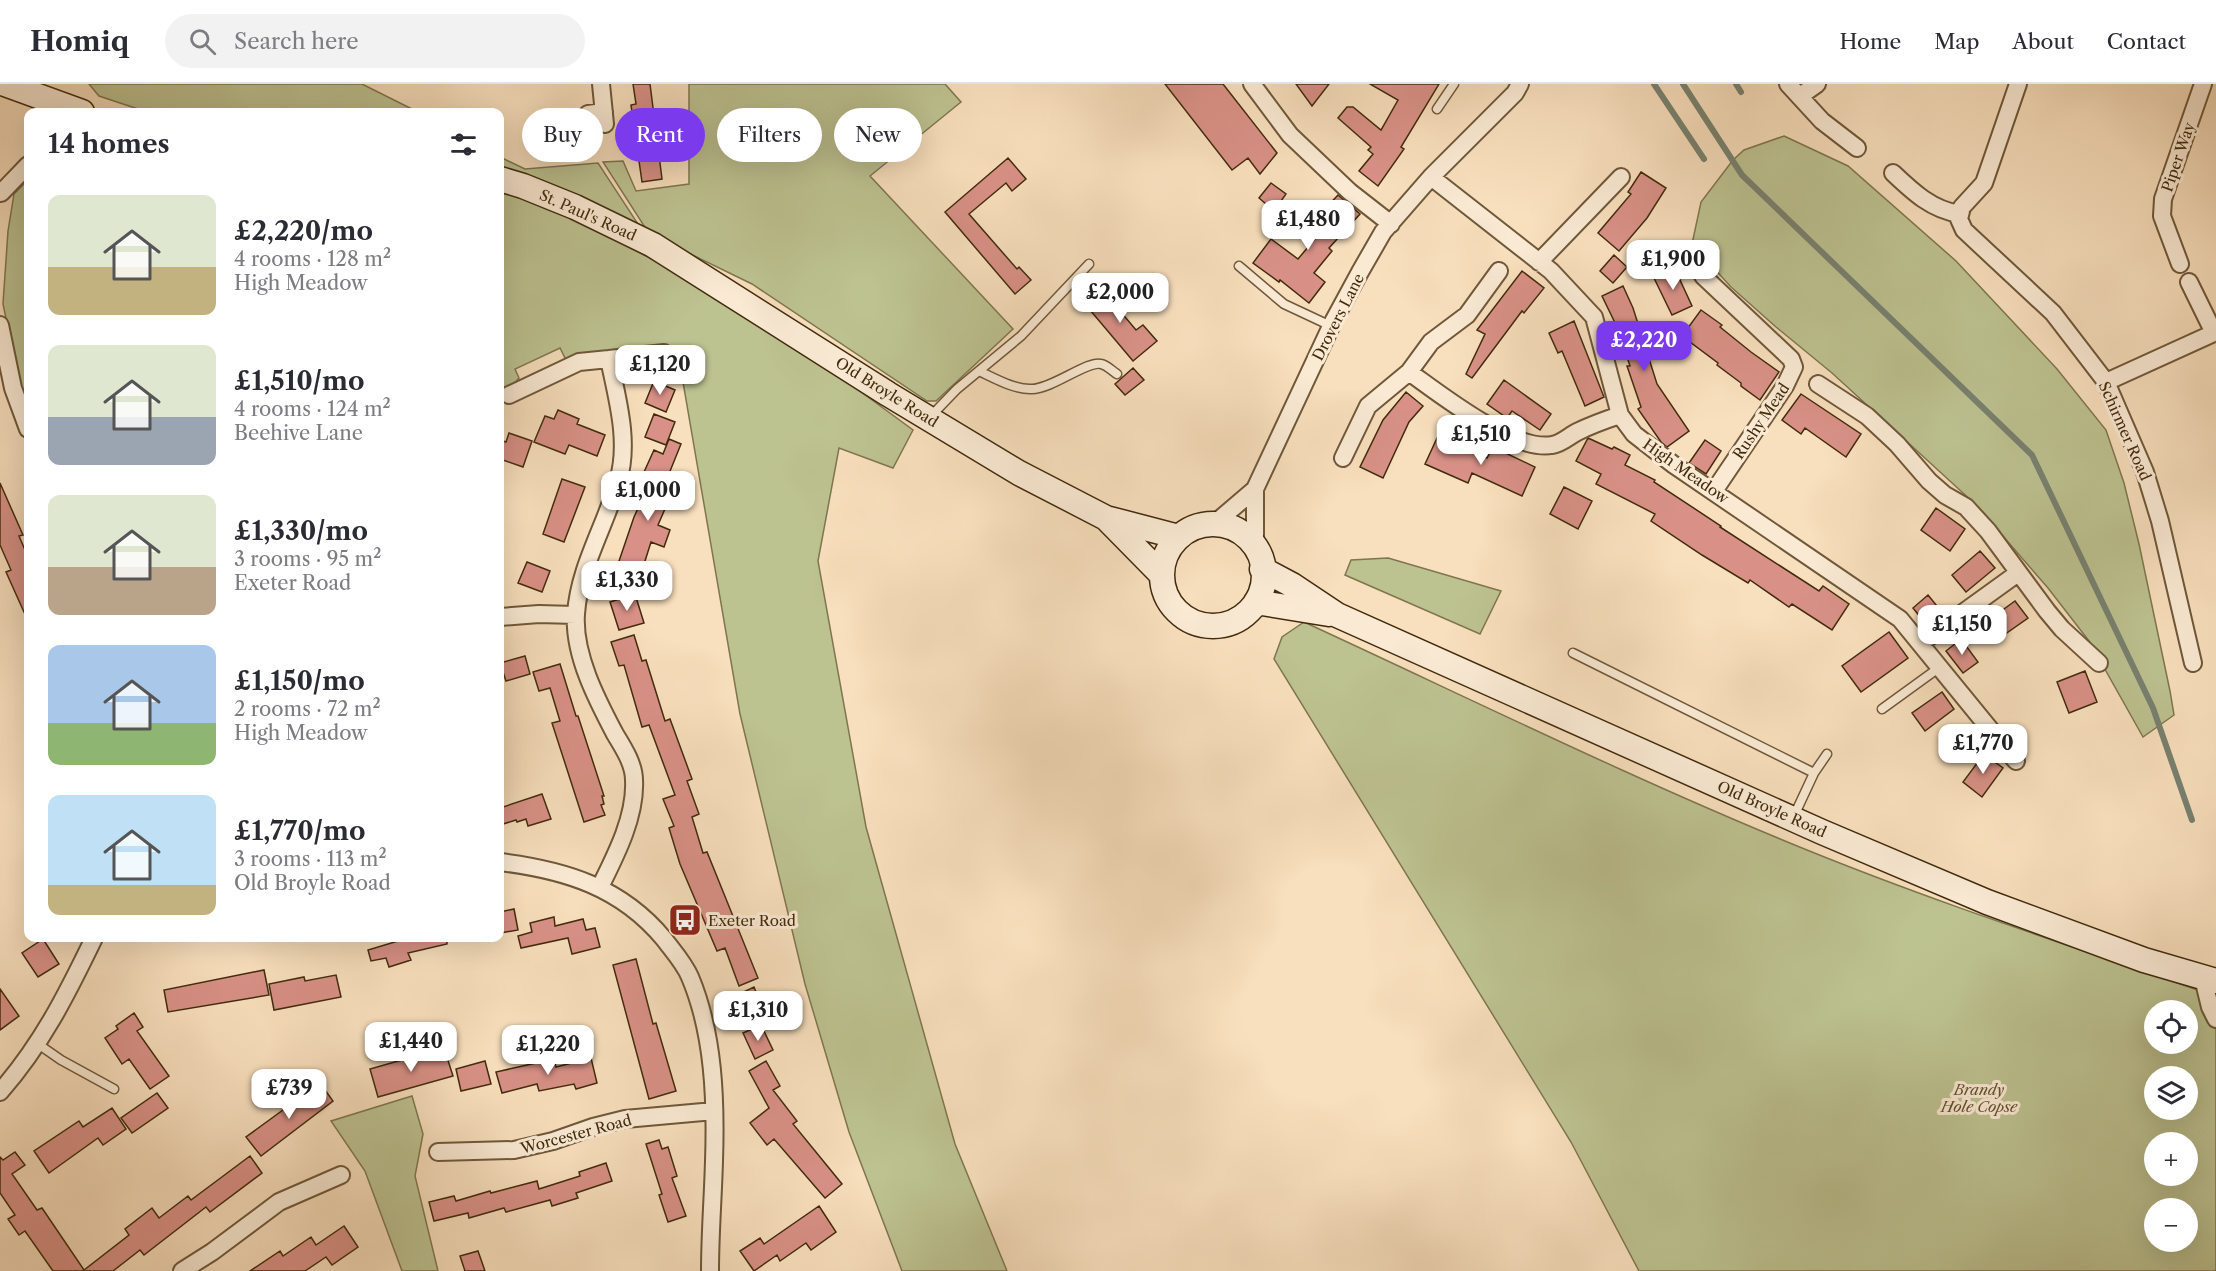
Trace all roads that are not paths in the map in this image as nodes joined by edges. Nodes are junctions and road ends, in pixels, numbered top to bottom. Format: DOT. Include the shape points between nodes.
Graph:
graph roads {
  1 [pos="5,84"];
  2 [pos="600,84"];
  3 [pos="1252,84"];
  4 [pos="1454,84"];
  5 [pos="1817,84"];
  6 [pos="2018,84"];
  7 [pos="2203,84"];
  8 [pos="1513,87"];
  9 [pos="1794,90"];
  10 [pos="70,108"];
  11 [pos="599,108"];
  12 [pos="1437,109"];
  13 [pos="1857,148"];
  14 [pos="24,169"];
  15 [pos="1893,173"];
  16 [pos="1431,177"];
  17 [pos="1621,177"];
  18 [pos="504,181"];
  19 [pos="0,187"];
  20 [pos="1,193"];
  21 [pos="0,207"];
  22 [pos="1960,214"];
  23 [pos="1391,224"];
  24 [pos="673,257"];
  25 [pos="1539,262"];
  26 [pos="1089,264"];
  27 [pos="2180,264"];
  28 [pos="1239,266"];
  29 [pos="1499,271"];
  30 [pos="1703,276"];
  31 [pos="2189,282"];
  32 [pos="0,325"];
  33 [pos="1331,327"];
  34 [pos="2215,333"];
  35 [pos="664,353"];
  36 [pos="609,359"];
  37 [pos="979,371"];
  38 [pos="1409,372"];
  39 [pos="1117,374"];
  40 [pos="2106,382"];
  41 [pos="1818,384"];
  42 [pos="509,395"];
  43 [pos="1620,414"];
  44 [pos="24,418"];
  45 [pos="928,419"];
  46 [pos="1343,458"];
  47 [pos="1255,489"];
  48 [pos="1714,491"];
  49 [pos="1106,518"];
  50 [pos="1214,525"];
  51 [pos="1179,537"];
  52 [pos="1259,558"];
  53 [pos="2018,573"];
  54 [pos="1162,575"];
  55 [pos="1256,602"];
  56 [pos="575,615"];
  57 [pos="1337,615"];
  58 [pos="504,617"];
  59 [pos="1921,643"];
  60 [pos="1573,653"];
  61 [pos="2099,663"];
  62 [pos="2193,663"];
  63 [pos="1940,668"];
  64 [pos="1882,709"];
  65 [pos="1827,754"];
  66 [pos="2016,761"];
  67 [pos="1814,773"];
  68 [pos="1792,818"];
  69 [pos="504,862"];
  70 [pos="600,887"];
  71 [pos="92,942"];
  72 [pos="2210,979"];
  73 [pos="2216,1019"];
  74 [pos="38,1044"];
  75 [pos="114,1089"];
  76 [pos="0,1092"];
  77 [pos="714,1112"];
  78 [pos="438,1152"];
  79 [pos="341,1175"];
  80 [pos="182,1271"];
  81 [pos="710,1271"];
  1 -- 10 [label="main road"];
  2 -- 11 [label="street"];
  3 -- 23 [label="street" via="1290,135 1350,192"];
  4 -- 12 [label="lane"];
  5 -- 9 [label="street"];
  6 -- 22 [label="street" via="1984,183"];
  7 -- 27 [label="street, Piper Way" via="2163,199 2162,216"];
  8 -- 16 [label="street, Drovers Lane"];
  9 -- 13 [label="street" via="1822,122"];
  14 -- 20 [label="street"];
  15 -- 22 [label="street" via="1918,196 1944,212"];
  16 -- 23 [label="street, Drovers Lane"];
  16 -- 25 [label="street, High Meadow"];
  17 -- 25 [label="street"];
  18 -- 24 [label="main road, St. Paul's Road" via="575,207"];
  19 -- 20 [label="street"];
  20 -- 21 [label="street"];
  22 -- 40 [label="street, Schirmer Road" via="1964,230 2053,314"];
  23 -- 33 [label="street, Drovers Lane"];
  24 -- 45 [label="main road, Old Broyle Road"];
  25 -- 43 [label="street, High Meadow" via="1594,317"];
  26 -- 37 [label="lane" via="1021,336"];
  28 -- 33 [label="lane" via="1284,304"];
  29 -- 38 [label="street" via="1467,315 1431,342"];
  30 -- 48 [label="street, Rushy Mead" via="1791,359 1794,368"];
  31 -- 34 [label="street"];
  32 -- 44 [label="street" via="13,388"];
  33 -- 47 [label="street, Drovers Lane"];
  34 -- 40 [label="street"];
  35 -- 36 [label="street"];
  36 -- 42 [label="street" via="579,363"];
  36 -- 56 [label="street" via="621,417 619,479 583,576"];
  37 -- 39 [label="lane" via="1031,389 1058,381 1093,363 1103,364"];
  37 -- 45 [label="lane"];
  38 -- 43 [label="street" via="1464,412 1538,445 1553,445"];
  38 -- 46 [label="street" via="1368,406"];
  40 -- 62 [label="street, Schirmer Road" via="2145,472"];
  41 -- 53 [label="street" via="1867,416 1929,481 1966,507"];
  43 -- 48 [label="street, High Meadow" via="1634,434"];
  45 -- 49 [label="main road, Old Broyle Road"];
  47 -- 50 [label="street, Drovers Lane"];
  47 -- 52 [label="street, Drovers Lane"];
  48 -- 59 [label="street, High Meadow" via="1900,619"];
  49 -- 51 [label="main road, Old Broyle Road"];
  49 -- 54 [label="main road, Old Broyle Road"];
  50 -- 51 [label="main road" via="1198,527"];
  50 -- 52 [label="main road" via="1244,535"];
  51 -- 54 [label="main road" via="1164,558"];
  52 -- 55 [label="main road" via="1264,578"];
  52 -- 57 [label="main road, Old Broyle Road"];
  53 -- 59 [label="street"];
  53 -- 61 [label="street" via="2062,629"];
  54 -- 55 [label="main road" via="1171,606 1198,624 1215,627 1230,623 1245,615"];
  55 -- 57 [label="main road, Old Broyle Road"];
  56 -- 58 [label="street"];
  56 -- 70 [label="street" via="583,662 634,778 632,807"];
  57 -- 68 [label="main road, Old Broyle Road"];
  59 -- 63 [label="street, High Meadow"];
  60 -- 67 [label="lane"];
  63 -- 64 [label="lane"];
  63 -- 66 [label="street, High Meadow"];
  65 -- 67 [label="lane"];
  67 -- 68 [label="lane"];
  68 -- 72 [label="main road, Old Broyle Road" via="1987,902 2144,960"];
  69 -- 70 [label="street" via="567,874"];
  70 -- 77 [label="street" via="651,924 689,975 706,1032"];
  71 -- 74 [label="street" via="59,1011"];
  72 -- 73 [label="street" via="2210,1006"];
  74 -- 75 [label="lane"];
  74 -- 76 [label="street"];
  77 -- 78 [label="street, Worcester Road" via="625,1119 514,1150"];
  77 -- 81 [label="street"];
  79 -- 80 [label="street" via="279,1202"];
}
